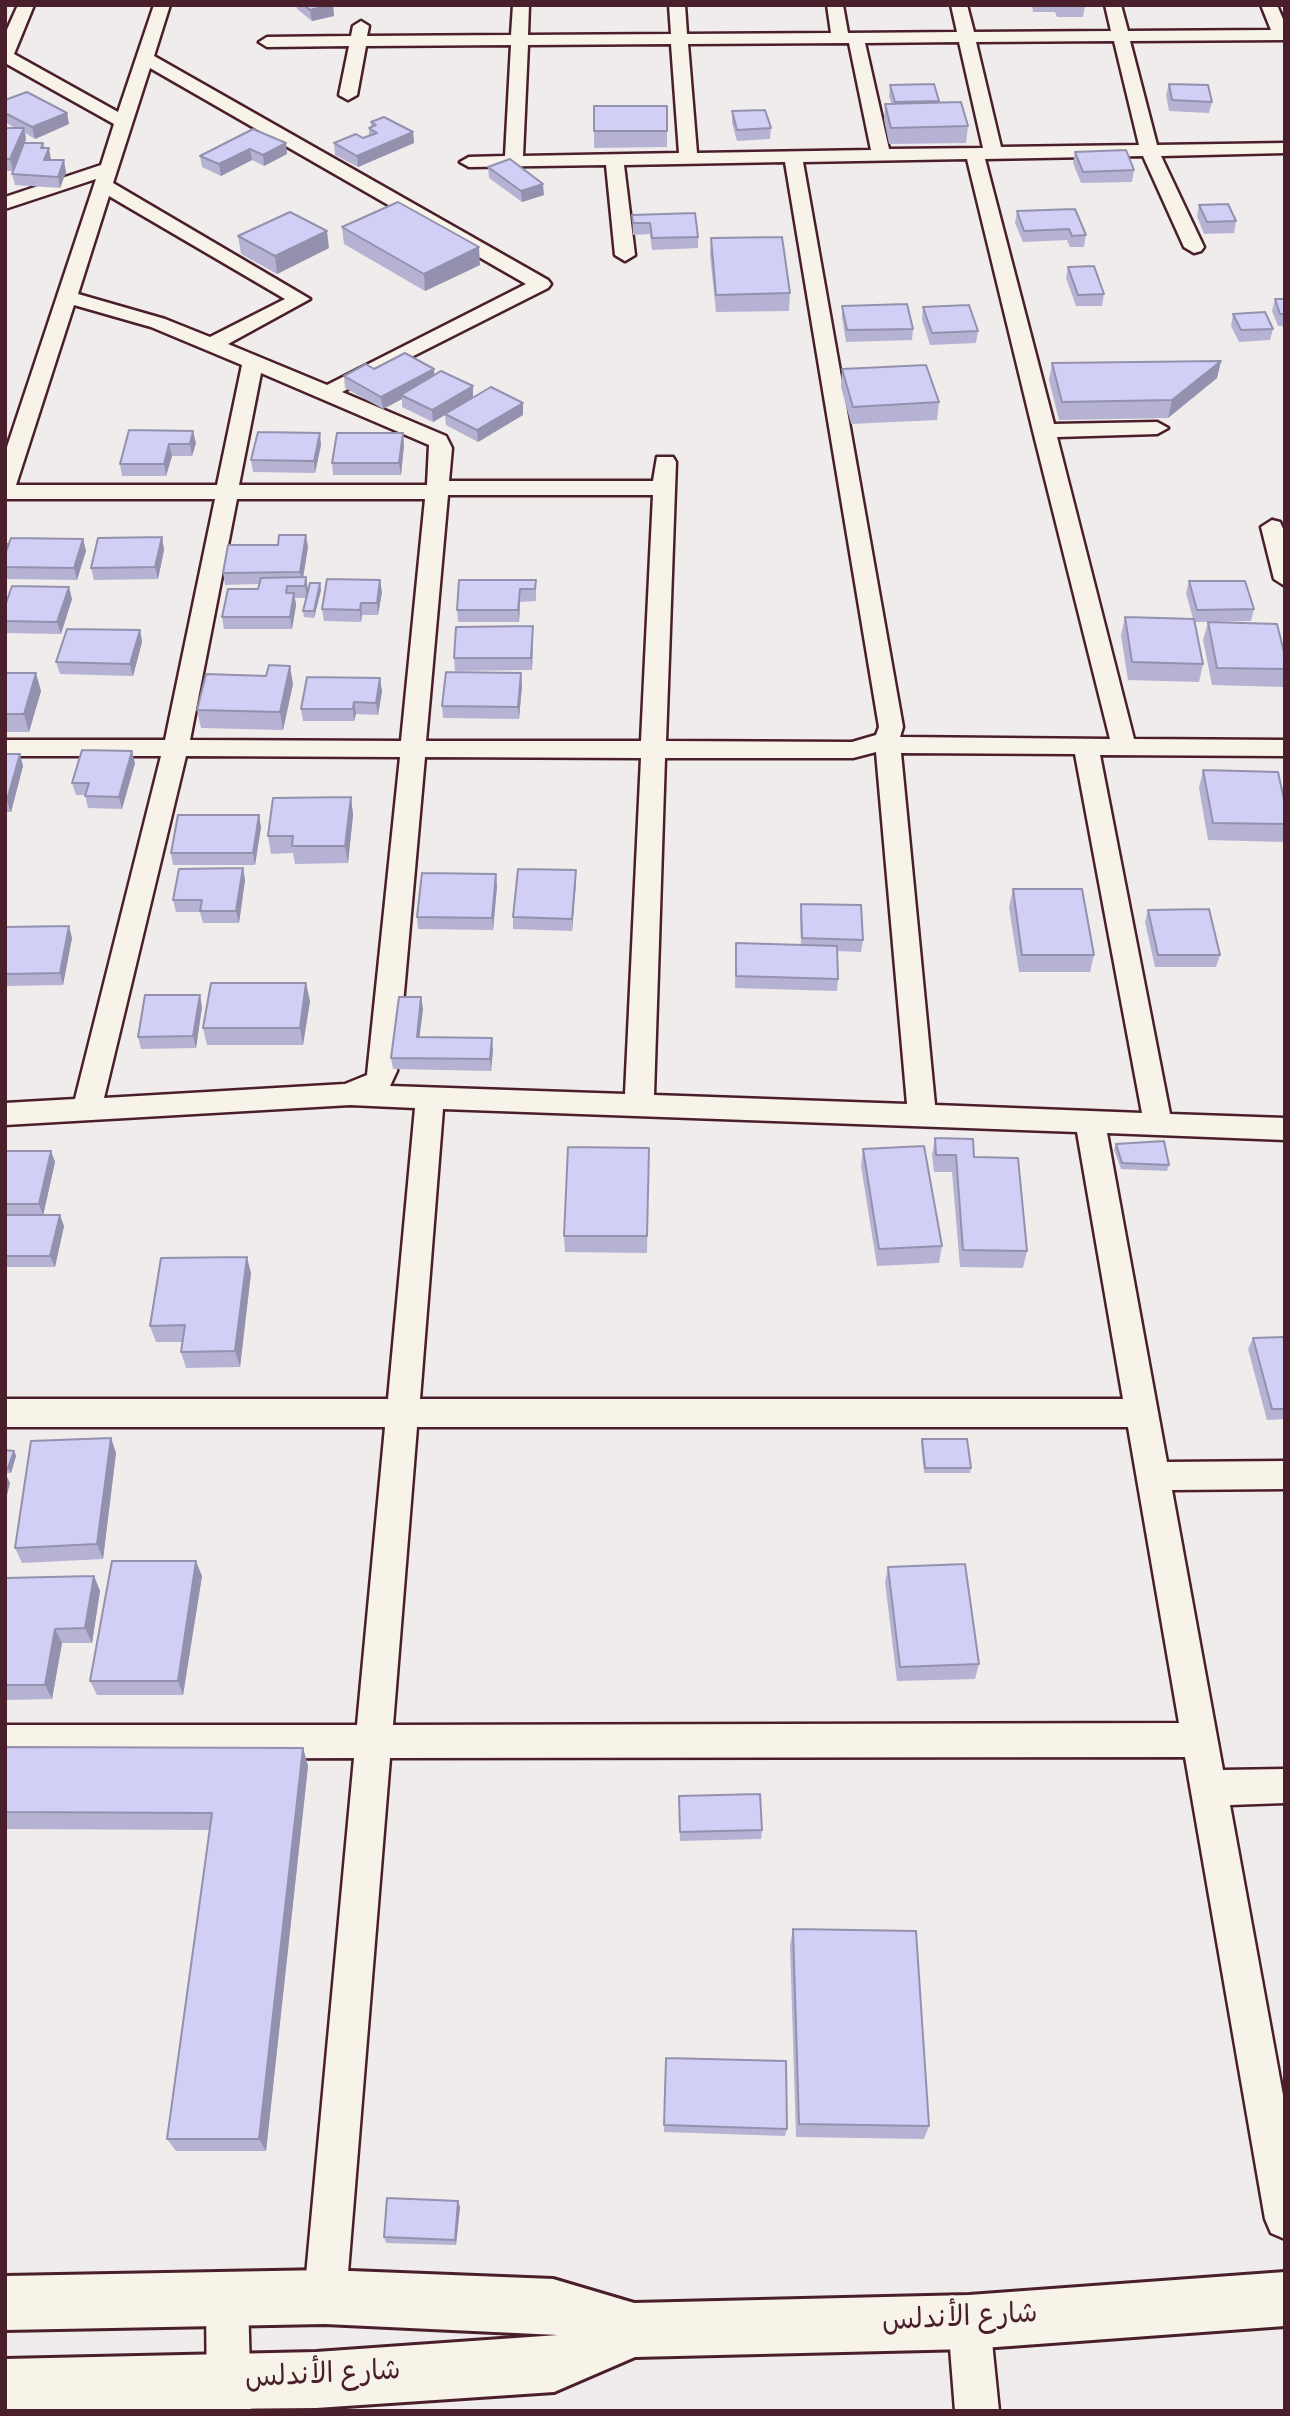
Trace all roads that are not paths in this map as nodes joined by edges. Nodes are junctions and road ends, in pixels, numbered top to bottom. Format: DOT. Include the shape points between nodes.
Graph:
graph roads {
  1 [pos="26,5"];
  2 [pos="184,5"];
  3 [pos="521,5"];
  4 [pos="677,5"];
  5 [pos="835,5"];
  6 [pos="959,5"];
  7 [pos="1113,5"];
  8 [pos="1269,5"];
  9 [pos="162,8"];
  10 [pos="359,34"];
  11 [pos="1283,34"];
  12 [pos="1121,36"];
  13 [pos="966,37"];
  14 [pos="848,38"];
  15 [pos="680,39"];
  16 [pos="519,40"];
  17 [pos="267,42"];
  18 [pos="5,55"];
  19 [pos="145,58"];
  20 [pos="348,96"];
  21 [pos="125,122"];
  22 [pos="1285,148"];
  23 [pos="1149,150"];
  24 [pos="984,153"];
  25 [pos="881,155"];
  26 [pos="793,156"];
  27 [pos="688,158"];
  28 [pos="614,159"];
  29 [pos="514,161"];
  30 [pos="469,162"];
  31 [pos="107,176"];
  32 [pos="5,203"];
  33 [pos="1194,247"];
  34 [pos="625,255"];
  35 [pos="68,297"];
  36 [pos="211,345"];
  37 [pos="253,362"];
  38 [pos="326,392"];
  39 [pos="1157,428"];
  40 [pos="1044,431"];
  41 [pos="9,462"];
  42 [pos="665,462"];
  43 [pos="664,488"];
  44 [pos="5,490"];
  45 [pos="437,490"];
  46 [pos="229,494"];
  47 [pos="1277,535"];
  48 [pos="1285,579"];
  49 [pos="885,743"];
  50 [pos="1086,746"];
  51 [pos="176,747"];
  52 [pos="413,747"];
  53 [pos="1124,747"];
  54 [pos="5,748"];
  55 [pos="1285,748"];
  56 [pos="653,749"];
  57 [pos="348,1095"];
  58 [pos="430,1098"];
  59 [pos="639,1105"];
  60 [pos="87,1110"];
  61 [pos="5,1114"];
  62 [pos="922,1116"];
  63 [pos="1090,1122"];
  64 [pos="1158,1124"];
  65 [pos="1285,1129"];
  66 [pos="5,1413"];
  67 [pos="1142,1413"];
  68 [pos="402,1414"];
  69 [pos="1285,1475"];
  70 [pos="1153,1476"];
  71 [pos="1200,1740"];
  72 [pos="5,1742"];
  73 [pos="374,1742"];
  74 [pos="1285,1786"];
  75 [pos="1208,1787"];
  76 [pos="1285,2218"];
  77 [pos="325,2297"];
  78 [pos="228,2298"];
  79 [pos="1285,2299"];
  80 [pos="5,2303"];
  81 [pos="969,2322"];
  82 [pos="635,2330"];
  83 [pos="5,2387"];
  84 [pos="229,2397"];
  85 [pos="977,2411"];
  1 -- 18 [label="street"];
  2 -- 9 [label="street"];
  3 -- 16 [label="street"];
  4 -- 15 [label="street"];
  5 -- 14 [label="street"];
  6 -- 13 [label="street"];
  7 -- 12 [label="street"];
  8 -- 11 [label="street"];
  9 -- 19 [label="street"];
  10 -- 16 [label="street"];
  10 -- 17 [label="street"];
  10 -- 20 [label="street"];
  11 -- 12 [label="street"];
  12 -- 13 [label="street"];
  12 -- 23 [label="street"];
  13 -- 14 [label="street"];
  13 -- 24 [label="street"];
  14 -- 15 [label="street"];
  14 -- 25 [label="street"];
  15 -- 16 [label="street"];
  15 -- 27 [label="street"];
  16 -- 29 [label="street"];
  18 -- 21 [label="street"];
  19 -- 21 [label="street"];
  19 -- 38 [label="street" via="541,284"];
  21 -- 31 [label="street"];
  22 -- 23 [label="street"];
  23 -- 24 [label="street"];
  23 -- 33 [label="street"];
  24 -- 25 [label="street"];
  24 -- 40 [label="street"];
  25 -- 26 [label="street"];
  26 -- 27 [label="street"];
  26 -- 49 [label="street" via="891,727"];
  27 -- 28 [label="street"];
  28 -- 29 [label="street"];
  28 -- 34 [label="street"];
  29 -- 30 [label="street"];
  31 -- 32 [label="street"];
  31 -- 35 [label="street"];
  31 -- 36 [label="street" via="300,299"];
  35 -- 36 [label="street" via="158,323"];
  35 -- 41 [label="street"];
  36 -- 37 [label="street"];
  37 -- 38 [label="street"];
  37 -- 46 [label="street"];
  38 -- 45 [label="street" via="438,441 442,447"];
  39 -- 40 [label="street"];
  40 -- 53 [label="street"];
  41 -- 44 [label="street"];
  42 -- 43 [label="street"];
  43 -- 45 [label="street"];
  43 -- 56 [label="street"];
  44 -- 46 [label="street"];
  45 -- 46 [label="street"];
  45 -- 52 [label="street"];
  46 -- 51 [label="street"];
  47 -- 48 [label="street"];
  49 -- 50 [label="street"];
  49 -- 56 [label="street" via="853,750"];
  49 -- 62 [label="street"];
  50 -- 53 [label="street"];
  50 -- 64 [label="street"];
  51 -- 52 [label="street"];
  51 -- 54 [label="street"];
  51 -- 60 [label="street"];
  52 -- 56 [label="street"];
  52 -- 57 [label="street" via="383,1070 378,1082"];
  53 -- 55 [label="street"];
  56 -- 59 [label="street"];
  57 -- 58 [label="street"];
  57 -- 60 [label="street"];
  58 -- 59 [label="street"];
  58 -- 68 [label="street"];
  59 -- 62 [label="street"];
  60 -- 61 [label="street"];
  62 -- 63 [label="street"];
  63 -- 64 [label="street"];
  63 -- 67 [label="street"];
  64 -- 65 [label="street"];
  66 -- 68 [label="street"];
  67 -- 68 [label="street"];
  67 -- 70 [label="street"];
  68 -- 73 [label="street"];
  69 -- 70 [label="street"];
  70 -- 71 [label="street"];
  71 -- 73 [label="street"];
  71 -- 75 [label="street"];
  72 -- 73 [label="street"];
  73 -- 77 [label="street"];
  74 -- 75 [label="street"];
  75 -- 76 [label="street"];
  77 -- 78 [label="main road, شارع الأندلس"];
  77 -- 82 [label="main road, شارع الأندلس" via="553,2306"];
  78 -- 80 [label="main road, شارع الأندلس"];
  78 -- 84 [label="street"];
  79 -- 81 [label="main road, شارع الأندلس"];
  81 -- 82 [label="main road, شارع الأندلس"];
  81 -- 85 [label="street"];
  82 -- 84 [label="main road, شارع الأندلس" via="554,2364"];
  83 -- 84 [label="main road, شارع الأندلس"];
}
